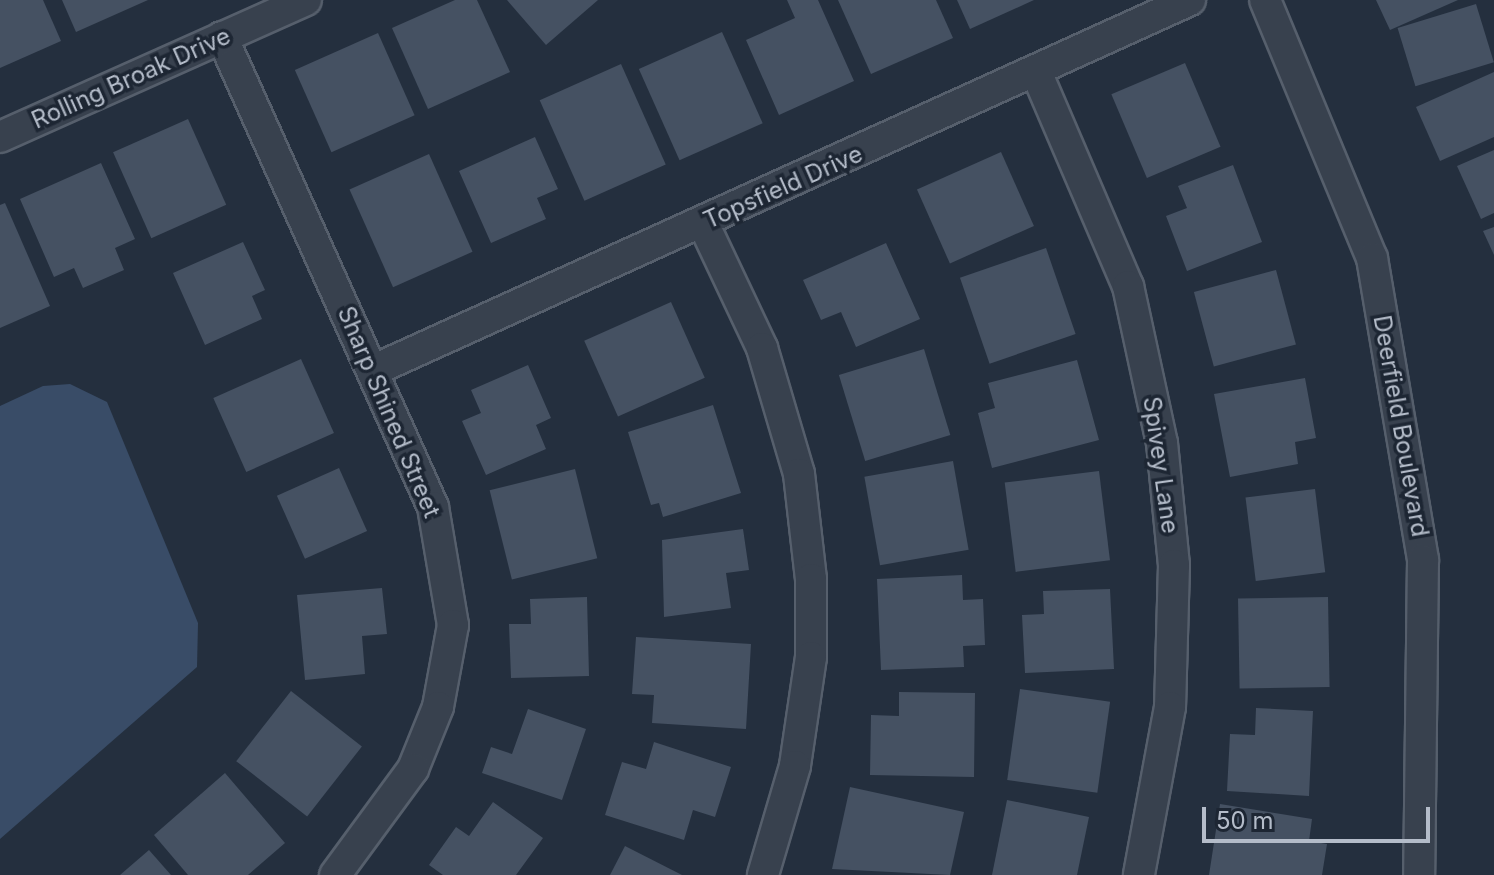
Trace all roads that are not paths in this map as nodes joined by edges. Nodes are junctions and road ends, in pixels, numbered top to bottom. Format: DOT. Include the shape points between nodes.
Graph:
graph roads {
  1 [pos="306,0"];
  2 [pos="1190,0"];
  3 [pos="1265,0"];
  4 [pos="222,37"];
  5 [pos="1037,74"];
  6 [pos="0,137"];
  7 [pos="703,223"];
  8 [pos="374,370"];
  9 [pos="335,875"];
  10 [pos="763,875"];
  11 [pos="1139,875"];
  12 [pos="1419,875"];
  1 -- 4 [label="street, Rolling Broak Drive"];
  2 -- 5 [label="street, Topsfield Drive"];
  3 -- 12 [label="street, Deerfield Boulevard" via="1372,258 1423,560"];
  4 -- 6 [label="street, Rolling Broak Drive"];
  4 -- 8 [label="street, Sharp Shined Street"];
  5 -- 7 [label="street, Topsfield Drive"];
  5 -- 11 [label="street, Spivey Lane" via="1128,286 1162,443 1174,565 1170,707"];
  7 -- 8 [label="street, Topsfield Drive"];
  7 -- 10 [label="street" via="762,348 799,474 811,579 811,657 795,766"];
  8 -- 9 [label="street, Sharp Shined Street" via="433,507 453,625 438,707 413,769"];
}
